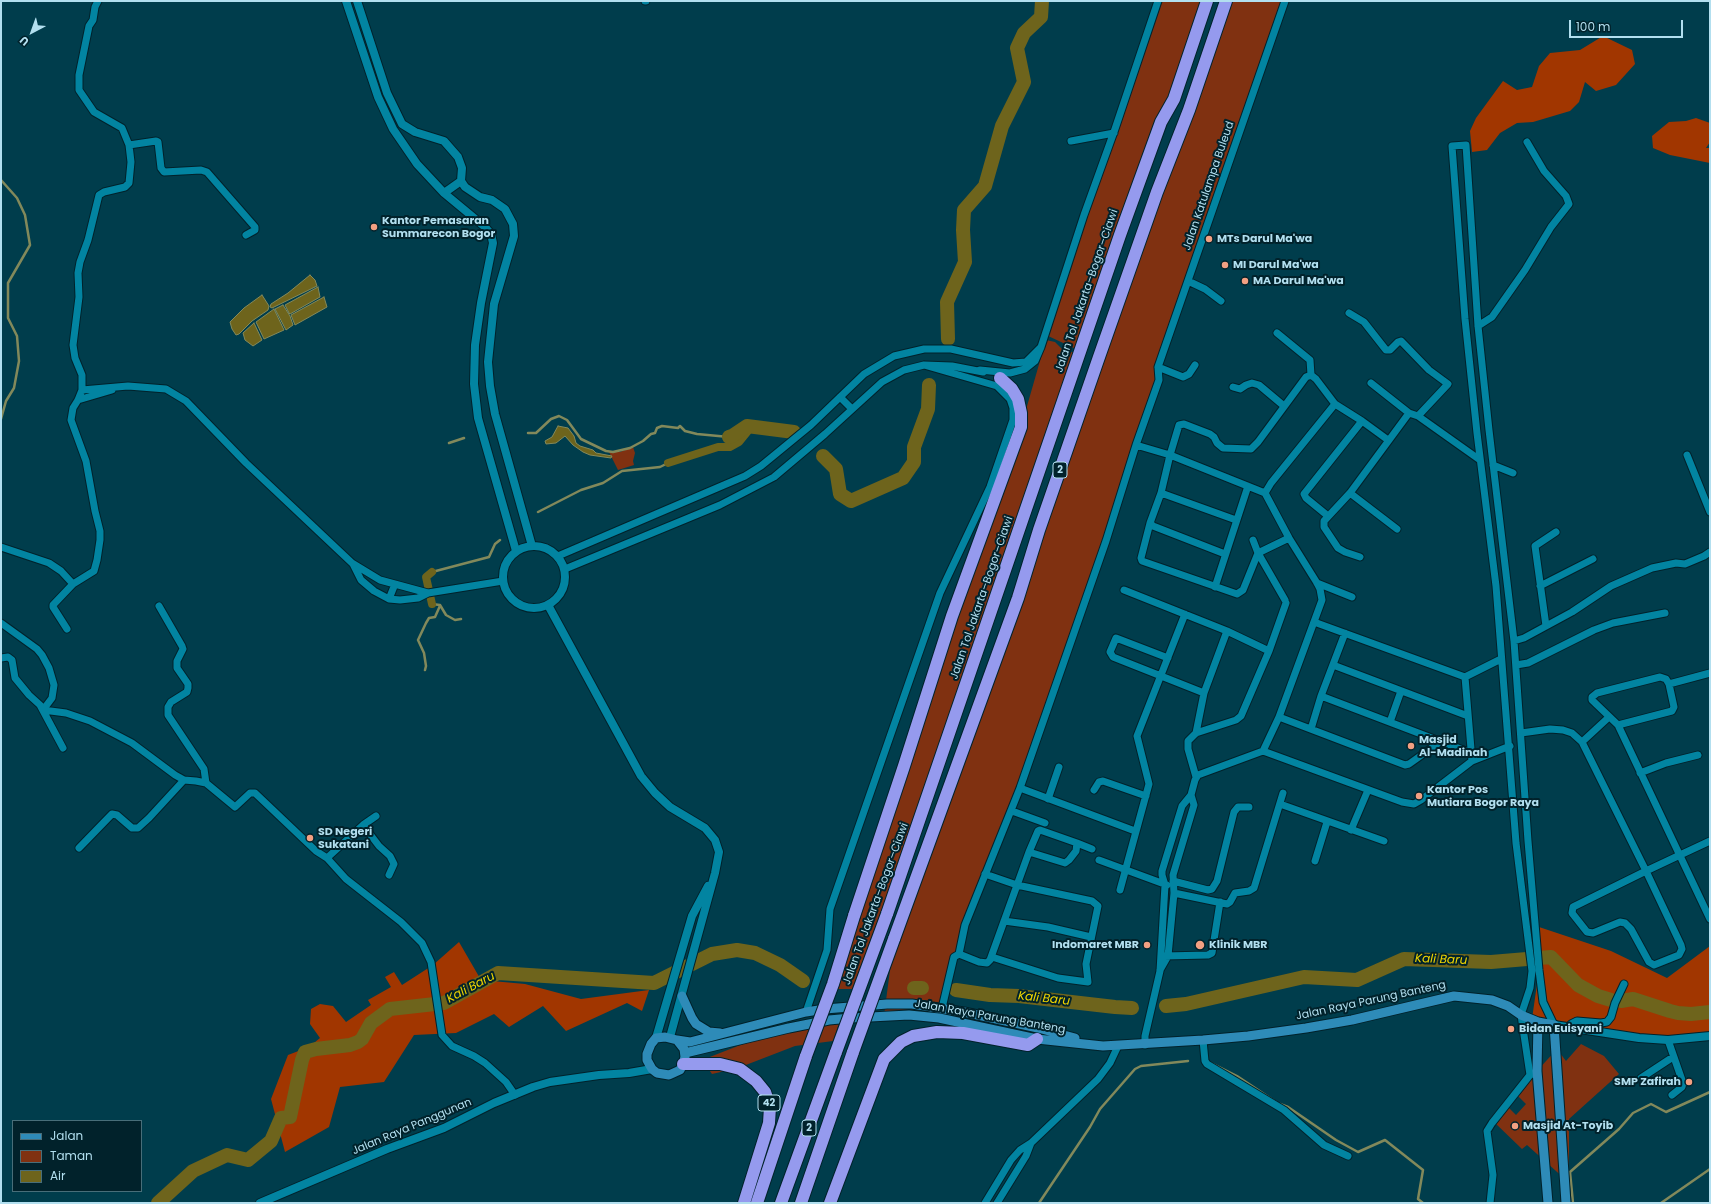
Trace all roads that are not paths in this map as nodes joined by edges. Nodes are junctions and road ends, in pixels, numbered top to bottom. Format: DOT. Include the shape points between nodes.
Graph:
graph roads {
  1 [pos="98,1"];
  2 [pos="346,1"];
  3 [pos="357,1"];
  4 [pos="1158,1"];
  5 [pos="1207,1"];
  6 [pos="1226,1"];
  7 [pos="1285,1"];
  8 [pos="402,124"];
  9 [pos="393,129"];
  10 [pos="1114,133"];
  11 [pos="1071,141"];
  12 [pos="1527,142"];
  13 [pos="129,145"];
  14 [pos="461,182"];
  15 [pos="444,193"];
  16 [pos="246,235"];
  17 [pos="1188,281"];
  18 [pos="1221,301"];
  19 [pos="1349,313"];
  20 [pos="1478,326"];
  21 [pos="1277,333"];
  22 [pos="1041,347"];
  23 [pos="924,365"];
  24 [pos="1195,365"];
  25 [pos="1158,367"];
  26 [pos="980,370"];
  27 [pos="1311,375"];
  28 [pos="1000,378"];
  29 [pos="1371,383"];
  30 [pos="128,386"];
  31 [pos="1233,387"];
  32 [pos="82,390"];
  33 [pos="840,397"];
  34 [pos="78,400"];
  35 [pos="1335,404"];
  36 [pos="1284,406"];
  37 [pos="852,409"];
  38 [pos="1409,413"];
  39 [pos="1418,416"];
  40 [pos="1362,421"];
  41 [pos="1388,440"];
  42 [pos="1136,445"];
  43 [pos="1170,455"];
  44 [pos="1687,455"];
  45 [pos="1480,460"];
  46 [pos="1493,465"];
  47 [pos="1513,473"];
  48 [pos="1248,486"];
  49 [pos="1161,493"];
  50 [pos="1265,493"];
  51 [pos="1350,493"];
  52 [pos="1710,512"];
  53 [pos="1328,516"];
  54 [pos="1236,520"];
  55 [pos="1150,523"];
  56 [pos="1397,529"];
  57 [pos="1556,532"];
  58 [pos="1289,538"];
  59 [pos="1253,540"];
  60 [pos="532,546"];
  61 [pos="1,547"];
  62 [pos="516,551"];
  63 [pos="1710,552"];
  64 [pos="1258,553"];
  65 [pos="1224,554"];
  66 [pos="558,556"];
  67 [pos="1360,557"];
  68 [pos="1593,559"];
  69 [pos="352,563"];
  70 [pos="565,569"];
  71 [pos="503,581"];
  72 [pos="1317,583"];
  73 [pos="74,584"];
  74 [pos="395,584"];
  75 [pos="1508,585"];
  76 [pos="1496,586"];
  77 [pos="1540,586"];
  78 [pos="1215,587"];
  79 [pos="1124,590"];
  80 [pos="428,593"];
  81 [pos="1352,597"];
  82 [pos="389,598"];
  83 [pos="548,605"];
  84 [pos="159,606"];
  85 [pos="1665,613"];
  86 [pos="1185,614"];
  87 [pos="1314,622"];
  88 [pos="1,623"];
  89 [pos="1546,626"];
  90 [pos="67,629"];
  91 [pos="1227,630"];
  92 [pos="1345,633"];
  93 [pos="1514,641"];
  94 [pos="1269,651"];
  95 [pos="1,658"];
  96 [pos="1168,658"];
  97 [pos="1501,658"];
  98 [pos="1333,665"];
  99 [pos="1516,665"];
  100 [pos="1710,674"];
  101 [pos="1162,675"];
  102 [pos="1465,677"];
  103 [pos="1669,684"];
  104 [pos="1401,691"];
  105 [pos="1204,693"];
  106 [pos="1321,696"];
  107 [pos="43,710"];
  108 [pos="1468,716"];
  109 [pos="1278,717"];
  110 [pos="1609,717"];
  111 [pos="1390,722"];
  112 [pos="1618,725"];
  113 [pos="1311,729"];
  114 [pos="1196,733"];
  115 [pos="1521,733"];
  116 [pos="1440,742"];
  117 [pos="1582,742"];
  118 [pos="1510,746"];
  119 [pos="63,748"];
  120 [pos="1264,751"];
  121 [pos="1471,753"];
  122 [pos="1698,755"];
  123 [pos="1472,761"];
  124 [pos="1059,767"];
  125 [pos="1640,773"];
  126 [pos="1196,776"];
  127 [pos="184,780"];
  128 [pos="206,783"];
  129 [pos="1020,788"];
  130 [pos="1094,790"];
  131 [pos="1368,790"];
  132 [pos="1283,793"];
  133 [pos="1191,794"];
  134 [pos="1146,796"];
  135 [pos="1048,799"];
  136 [pos="1280,804"];
  137 [pos="1249,807"];
  138 [pos="1012,811"];
  139 [pos="376,816"];
  140 [pos="1327,822"];
  141 [pos="1045,823"];
  142 [pos="363,825"];
  143 [pos="1351,830"];
  144 [pos="1135,831"];
  145 [pos="1384,841"];
  146 [pos="1528,841"];
  147 [pos="1710,841"];
  148 [pos="1516,842"];
  149 [pos="1077,843"];
  150 [pos="79,848"];
  151 [pos="1092,849"];
  152 [pos="1029,852"];
  153 [pos="1680,855"];
  154 [pos="327,858"];
  155 [pos="1099,860"];
  156 [pos="1315,861"];
  157 [pos="1124,869"];
  158 [pos="1646,871"];
  159 [pos="715,873"];
  160 [pos="985,874"];
  161 [pos="389,875"];
  162 [pos="1017,884"];
  163 [pos="1165,885"];
  164 [pos="1174,887"];
  165 [pos="1120,890"];
  166 [pos="1220,902"];
  167 [pos="1710,919"];
  168 [pos="1004,921"];
  169 [pos="1091,937"];
  170 [pos="1533,946"];
  171 [pos="957,955"];
  172 [pos="1160,955"];
  173 [pos="1168,956"];
  174 [pos="992,957"];
  175 [pos="1535,970"];
  176 [pos="1159,973"];
  177 [pos="1624,984"];
  178 [pos="683,992"];
  179 [pos="943,1004"];
  180 [pos="806,1012"];
  181 [pos="1521,1015"];
  182 [pos="1538,1022"];
  183 [pos="1554,1025"];
  184 [pos="1571,1028"];
  185 [pos="1038,1033"];
  186 [pos="726,1034"];
  187 [pos="1710,1036"];
  188 [pos="656,1038"];
  189 [pos="674,1039"];
  190 [pos="1145,1040"];
  191 [pos="1203,1040"];
  192 [pos="1668,1040"];
  193 [pos="1118,1046"];
  194 [pos="1673,1057"];
  195 [pos="684,1059"];
  196 [pos="652,1069"];
  197 [pos="1534,1073"];
  198 [pos="1641,1078"];
  199 [pos="515,1094"];
  200 [pos="1672,1095"];
  201 [pos="1031,1143"];
  202 [pos="1348,1156"];
  203 [pos="260,1203"];
  204 [pos="744,1203"];
  205 [pos="757,1203"];
  206 [pos="782,1203"];
  207 [pos="801,1203"];
  208 [pos="830,1203"];
  209 [pos="985,1203"];
  210 [pos="997,1203"];
  211 [pos="1490,1203"];
  212 [pos="1548,1203"];
  213 [pos="1566,1203"];
  1 -- 13 [label="street" via="86,40 79,75 79,90 94,112 122,128"];
  2 -- 9 [label="street" via="378,97"];
  3 -- 8 [label="street" via="387,93"];
  4 -- 10 [label="street"];
  5 -- 206 [label="highway, Jalan Tol Jakarta–Bogor–Ciawi / 2, bridge" via="1174,98 1161,122 1120,235 887,914"];
  6 -- 207 [label="highway, 2, bridge" via="1099,357 1018,598"];
  7 -- 17 [label="street, Jalan Katulampa Buleud"];
  8 -- 9 [label="street"];
  8 -- 14 [label="street" via="415,132 444,141 458,157 462,168"];
  9 -- 15 [label="street" via="417,164"];
  10 -- 11 [label="street"];
  10 -- 22 [label="street"];
  12 -- 20 [label="street" via="1544,171 1566,196 1569,204 1492,317"];
  13 -- 16 [label="street" via="158,142 161,168 164,172 207,172 255,227 255,230"];
  13 -- 32 [label="street" via="129,183 125,188 99,195 80,262 80,297 73,345 82,375"];
  14 -- 15 [label="street"];
  14 -- 60 [label="street" via="470,192 492,200 505,209 513,224 514,236 494,304 488,370 495,414"];
  15 -- 62 [label="street" via="485,227 491,234 493,243 475,345 474,384 478,418"];
  17 -- 18 [label="street"];
  17 -- 25 [label="street, Jalan Katulampa Buleud"];
  19 -- 39 [label="street" via="1364,322 1386,350 1390,350 1401,341 1429,370 1448,384"];
  20 -- 45 [label="street" via="1466,145 1452,146 1465,319"];
  20 -- 46 [label="street"];
  21 -- 27 [label="street" via="1310,360"];
  22 -- 26 [label="street" via="1035,361 1025,369 1010,373"];
  22 -- 33 [label="street" via="1026,362 1013,363 951,349 924,349 894,356 864,374"];
  23 -- 26 [label="street"];
  23 -- 37 [label="street" via="904,370 882,382"];
  23 -- 180 [label="street" via="997,386 1010,399 1014,408 1014,420 990,487 940,593 830,909 827,950"];
  24 -- 25 [label="street" via="1189,374 1183,377"];
  25 -- 42 [label="street, Jalan Katulampa Buleud" via="1159,380"];
  26 -- 28 [label="street"];
  27 -- 35 [label="street"];
  27 -- 36 [label="street" via="1306,376"];
  28 -- 205 [label="highway, 42, bridge" via="1018,399 1021,427 952,616 832,984"];
  29 -- 38 [label="street"];
  30 -- 32 [label="street"];
  30 -- 34 [label="street"];
  30 -- 69 [label="street" via="166,389 186,400 246,463"];
  31 -- 36 [label="street" via="1240,389 1252,383"];
  32 -- 34 [label="street"];
  33 -- 37 [label="street"];
  33 -- 66 [label="street" via="774,456 745,476"];
  34 -- 73 [label="street" via="73,408 71,420 86,461 100,540 94,571"];
  35 -- 40 [label="street"];
  35 -- 50 [label="street"];
  36 -- 43 [label="street" via="1251,449 1223,448 1210,434 1182,424 1177,429"];
  37 -- 70 [label="street" via="788,466 756,488"];
  38 -- 39 [label="street"];
  38 -- 41 [label="street"];
  39 -- 45 [label="street"];
  40 -- 41 [label="street"];
  40 -- 53 [label="street" via="1304,494"];
  41 -- 51 [label="street"];
  42 -- 43 [label="street"];
  42 -- 129 [label="street" via="1106,541"];
  43 -- 48 [label="street"];
  43 -- 49 [label="street"];
  44 -- 52 [label="street"];
  45 -- 76 [label="street"];
  46 -- 47 [label="street"];
  46 -- 75 [label="street"];
  48 -- 50 [label="street"];
  48 -- 54 [label="street"];
  49 -- 54 [label="street"];
  49 -- 55 [label="street"];
  50 -- 58 [label="street"];
  51 -- 53 [label="street"];
  51 -- 56 [label="street"];
  53 -- 67 [label="street" via="1324,526 1334,542 1342,551"];
  54 -- 65 [label="street"];
  55 -- 65 [label="street"];
  55 -- 78 [label="street" via="1142,561"];
  57 -- 77 [label="street" via="1535,546"];
  58 -- 64 [label="street"];
  58 -- 72 [label="street"];
  59 -- 64 [label="street"];
  60 -- 62 [label="street"];
  60 -- 66 [label="street" via="550,550"];
  61 -- 73 [label="street" via="49,564 61,571"];
  62 -- 71 [label="street" via="506,564"];
  63 -- 89 [label="street" via="1685,564 1676,563 1652,568 1610,586"];
  64 -- 78 [label="street" via="1240,593"];
  64 -- 94 [label="street" via="1285,601"];
  65 -- 78 [label="street"];
  66 -- 70 [label="street"];
  68 -- 77 [label="street"];
  69 -- 74 [label="street" via="380,580"];
  69 -- 82 [label="street" via="361,580 374,591"];
  70 -- 83 [label="street" via="562,592"];
  71 -- 80 [label="street"];
  71 -- 83 [label="street" via="510,596 523,606 540,608"];
  72 -- 81 [label="street"];
  72 -- 87 [label="street" via="1322,600"];
  73 -- 90 [label="street" via="53,604"];
  74 -- 80 [label="street"];
  74 -- 82 [label="street"];
  75 -- 76 [label="street"];
  75 -- 93 [label="street"];
  76 -- 97 [label="street"];
  77 -- 89 [label="street"];
  79 -- 86 [label="street"];
  80 -- 82 [label="street" via="418,598"];
  83 -- 159 [label="street" via="640,776 670,807 705,828 715,840 719,852"];
  84 -- 128 [label="street" via="182,646 177,668 188,684 187,692 171,702 168,715 204,769"];
  85 -- 99 [label="street" via="1613,623 1528,662"];
  86 -- 91 [label="street"];
  86 -- 96 [label="street"];
  87 -- 92 [label="street"];
  87 -- 109 [label="street"];
  88 -- 107 [label="street" via="37,649 49,668 54,685 52,698"];
  89 -- 93 [label="street"];
  91 -- 94 [label="street"];
  91 -- 105 [label="street"];
  92 -- 98 [label="street"];
  92 -- 102 [label="street"];
  93 -- 99 [label="street"];
  94 -- 114 [label="street" via="1240,718"];
  95 -- 107 [label="street" via="8,657 12,660 15,678"];
  96 -- 101 [label="street"];
  96 -- 101 [label="street" via="1118,638 1114,640 1110,652 1112,656"];
  97 -- 102 [label="street"];
  97 -- 118 [label="street"];
  98 -- 104 [label="street"];
  98 -- 106 [label="street"];
  99 -- 115 [label="street"];
  100 -- 103 [label="street"];
  101 -- 105 [label="street"];
  101 -- 134 [label="street" via="1137,736 1149,784"];
  102 -- 108 [label="street"];
  103 -- 110 [label="street" via="1666,679 1660,677 1596,694 1592,698 1593,702"];
  103 -- 112 [label="street" via="1674,707 1672,711"];
  104 -- 108 [label="street"];
  104 -- 111 [label="street"];
  105 -- 114 [label="street"];
  106 -- 111 [label="street"];
  106 -- 113 [label="street"];
  107 -- 119 [label="street"];
  107 -- 127 [label="street" via="66,713 90,721 132,742"];
  108 -- 121 [label="street"];
  109 -- 113 [label="street"];
  109 -- 120 [label="street"];
  110 -- 112 [label="street"];
  110 -- 117 [label="street"];
  111 -- 116 [label="street"];
  112 -- 125 [label="street"];
  113 -- 116 [label="street" via="1406,765"];
  114 -- 126 [label="street" via="1188,745"];
  115 -- 117 [label="street" via="1563,730 1572,733"];
  115 -- 146 [label="street"];
  116 -- 121 [label="street"];
  117 -- 158 [label="street"];
  118 -- 123 [label="street"];
  118 -- 148 [label="street"];
  120 -- 126 [label="street"];
  120 -- 131 [label="street"];
  121 -- 123 [label="street"];
  122 -- 125 [label="street"];
  123 -- 131 [label="street" via="1416,803 1406,803"];
  124 -- 135 [label="street"];
  125 -- 153 [label="street"];
  126 -- 133 [label="street"];
  127 -- 128 [label="street"];
  127 -- 150 [label="street" via="138,828 132,828 118,815 112,814"];
  128 -- 154 [label="street" via="234,807 250,793 255,793 316,851"];
  129 -- 135 [label="street"];
  129 -- 138 [label="street"];
  130 -- 134 [label="street" via="1099,782 1103,781"];
  131 -- 143 [label="street"];
  132 -- 136 [label="street"];
  133 -- 163 [label="street" via="1182,806 1162,871"];
  133 -- 164 [label="street" via="1194,805 1175,869"];
  134 -- 144 [label="street"];
  135 -- 144 [label="street"];
  136 -- 140 [label="street"];
  136 -- 166 [label="street" via="1254,888 1249,892 1235,893 1227,904"];
  137 -- 164 [label="street" via="1238,807 1234,812 1212,888 1208,890"];
  138 -- 141 [label="street"];
  138 -- 160 [label="street"];
  139 -- 142 [label="street"];
  140 -- 143 [label="street"];
  140 -- 156 [label="street"];
  142 -- 154 [label="street"];
  142 -- 161 [label="street" via="390,856 394,864"];
  143 -- 145 [label="street"];
  144 -- 157 [label="street"];
  146 -- 148 [label="street"];
  146 -- 170 [label="street"];
  147 -- 153 [label="street"];
  148 -- 170 [label="street"];
  149 -- 151 [label="street"];
  149 -- 152 [label="street" via="1076,850 1065,863"];
  149 -- 152 [label="street" via="1040,830"];
  152 -- 162 [label="street"];
  153 -- 158 [label="street"];
  153 -- 167 [label="street"];
  154 -- 199 [label="street" via="346,879 401,922 422,943 431,962 442,1035 458,1050 480,1059 506,1082"];
  155 -- 157 [label="street"];
  157 -- 163 [label="street"];
  157 -- 165 [label="street"];
  158 -- 158 [label="street" via="1682,947 1679,955 1656,965 1649,962 1625,923 1620,922 1590,933 1571,910"];
  159 -- 178 [label="street"];
  159 -- 188 [label="street" via="692,916"];
  160 -- 162 [label="street"];
  160 -- 171 [label="street" via="965,925"];
  162 -- 168 [label="street"];
  162 -- 169 [label="street" via="1096,903 1098,906"];
  163 -- 164 [label="street"];
  163 -- 172 [label="street"];
  164 -- 166 [label="street"];
  164 -- 173 [label="street"];
  166 -- 173 [label="street" via="1212,953 1208,956"];
  168 -- 169 [label="street" via="1048,927"];
  168 -- 174 [label="street"];
  169 -- 174 [label="street" via="1086,964 1088,982 1058,978"];
  170 -- 175 [label="street"];
  171 -- 174 [label="street" via="986,963"];
  171 -- 179 [label="street"];
  172 -- 173 [label="street"];
  172 -- 176 [label="street"];
  173 -- 176 [label="street"];
  175 -- 181 [label="street"];
  175 -- 183 [label="street" via="1543,1002"];
  176 -- 190 [label="street"];
  177 -- 184 [label="street" via="1607,1022 1577,1021 1571,1024"];
  178 -- 186 [label="main road" via="696,1024 709,1032"];
  178 -- 189 [label="street"];
  179 -- 180 [label="main road, Jalan Raya Parung Banteng" via="887,1004"];
  179 -- 185 [label="main road, Jalan Raya Parung Banteng"];
  180 -- 186 [label="main road, Jalan Raya Parung Banteng"];
  181 -- 182 [label="main road, Jalan Raya Parung Banteng"];
  181 -- 191 [label="main road, Jalan Raya Parung Banteng" via="1508,1006 1492,1000 1454,996 1331,1024"];
  181 -- 197 [label="street"];
  182 -- 183 [label="main road, Jalan Raya Parung Banteng"];
  182 -- 197 [label="main road"];
  183 -- 184 [label="street, Jalan Raya Parung Banteng"];
  183 -- 213 [label="main road"];
  184 -- 192 [label="street, Jalan Raya Parung Banteng"];
  185 -- 193 [label="main road, Jalan Raya Parung Banteng" via="1103,1046"];
  185 -- 195 [label="main road, Jalan Raya Parung Banteng" via="909,1015 829,1020 788,1028"];
  185 -- 208 [label="highway" via="1028,1045 963,1033 937,1032 913,1036 901,1042 884,1059"];
  186 -- 189 [label="main road, Jalan Raya Parung Banteng" via="690,1042"];
  187 -- 192 [label="street, Jalan Raya Parung Banteng"];
  188 -- 189 [label="main road"];
  188 -- 196 [label="main road" via="650,1044 647,1054"];
  189 -- 195 [label="main road" via="684,1049"];
  190 -- 191 [label="main road, Jalan Raya Parung Banteng"];
  190 -- 193 [label="main road, Jalan Raya Parung Banteng"];
  191 -- 202 [label="street" via="1207,1064 1284,1110 1324,1145"];
  192 -- 194 [label="street"];
  193 -- 201 [label="street" via="1098,1079"];
  194 -- 198 [label="street"];
  194 -- 200 [label="street" via="1683,1082 1682,1087"];
  195 -- 196 [label="main road" via="675,1073 669,1075 657,1073"];
  195 -- 204 [label="highway, 42" via="720,1064 740,1070 756,1081 765,1092 770,1107 769,1123"];
  196 -- 199 [label="street, Jalan Raya Panggunan" via="550,1082"];
  197 -- 211 [label="street" via="1487,1131 1493,1175"];
  197 -- 212 [label="main road"];
  199 -- 203 [label="street, Jalan Raya Panggunan" via="444,1128 387,1149"];
  201 -- 209 [label="street" via="1011,1160"];
  201 -- 210 [label="street" via="1026,1156"];
}
